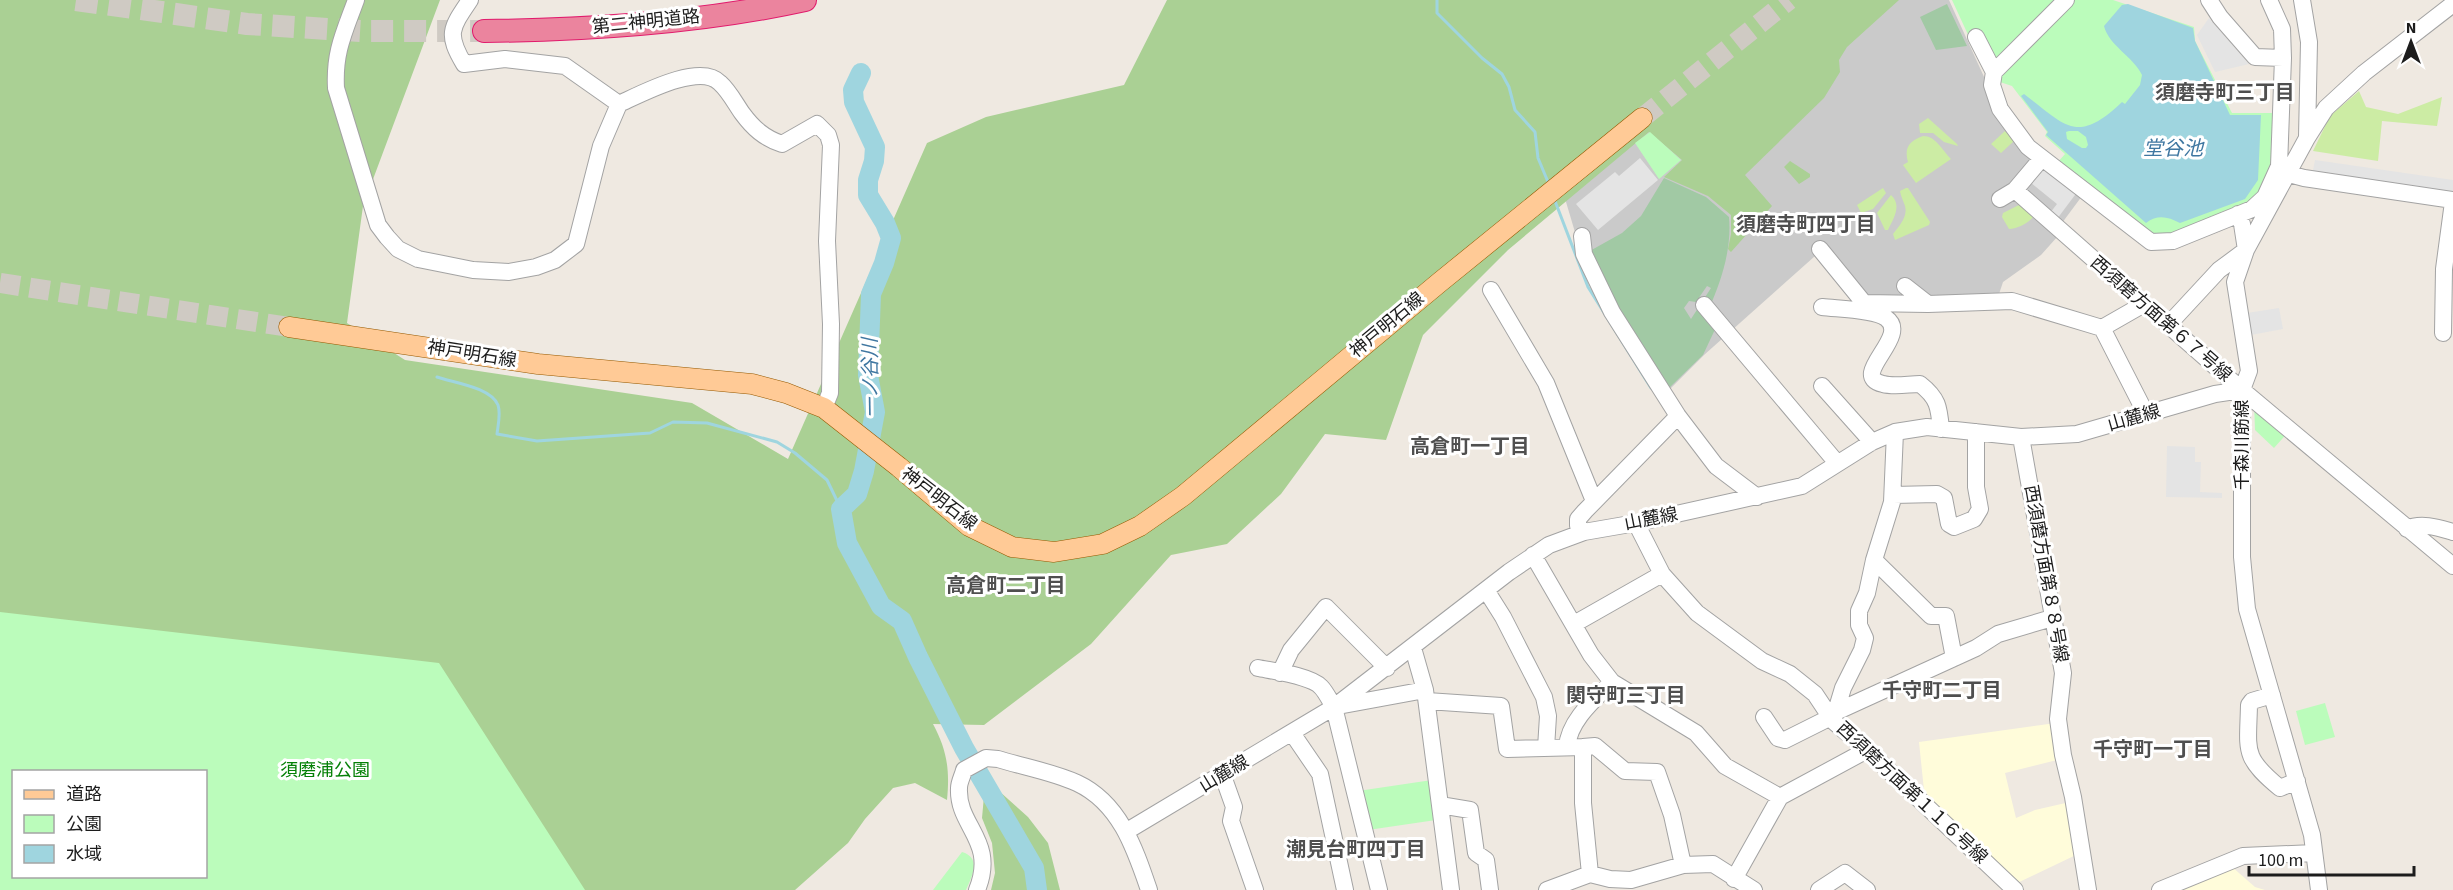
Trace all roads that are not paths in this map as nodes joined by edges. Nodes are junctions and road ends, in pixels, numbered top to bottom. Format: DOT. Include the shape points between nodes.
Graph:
graph roads {
  1 [pos="356,0"];
  2 [pos="470,0"];
  3 [pos="805,0"];
  4 [pos="2066,0"];
  5 [pos="2209,0"];
  6 [pos="2269,0"];
  7 [pos="2302,0"];
  8 [pos="2453,4"];
  9 [pos="484,31"];
  10 [pos="1976,37"];
  11 [pos="2283,58"];
  12 [pos="1994,72"];
  13 [pos="619,104"];
  14 [pos="1642,118"];
  15 [pos="2307,138"];
  16 [pos="2042,158"];
  17 [pos="2284,170"];
  18 [pos="2000,199"];
  19 [pos="2026,200"];
  20 [pos="2453,201"];
  21 [pos="2238,214"];
  22 [pos="1582,236"];
  23 [pos="1820,249"];
  24 [pos="2246,250"];
  25 [pos="1905,286"];
  26 [pos="2449,286"];
  27 [pos="1491,290"];
  28 [pos="1704,304"];
  29 [pos="1928,304"];
  30 [pos="2144,304"];
  31 [pos="1822,308"];
  32 [pos="2168,325"];
  33 [pos="290,327"];
  34 [pos="2102,328"];
  35 [pos="2442,333"];
  36 [pos="1822,386"];
  37 [pos="2242,390"];
  38 [pos="824,408"];
  39 [pos="2146,414"];
  40 [pos="1675,419"];
  41 [pos="1941,429"];
  42 [pos="1895,432"];
  43 [pos="1976,432"];
  44 [pos="2021,436"];
  45 [pos="1872,442"];
  46 [pos="1838,463"];
  47 [pos="1893,495"];
  48 [pos="1757,497"];
  49 [pos="1594,501"];
  50 [pos="1636,523"];
  51 [pos="2407,529"];
  52 [pos="1584,532"];
  53 [pos="2453,532"];
  54 [pos="1533,555"];
  55 [pos="1875,560"];
  56 [pos="2453,566"];
  57 [pos="1662,574"];
  58 [pos="1486,590"];
  59 [pos="2052,618"];
  60 [pos="1574,624"];
  61 [pos="1413,648"];
  62 [pos="1954,658"];
  63 [pos="1258,668"];
  64 [pos="1387,668"];
  65 [pos="1280,673"];
  66 [pos="1612,682"];
  67 [pos="2272,695"];
  68 [pos="1426,696"];
  69 [pos="1334,707"];
  70 [pos="1834,716"];
  71 [pos="1764,717"];
  72 [pos="1292,733"];
  73 [pos="1575,747"];
  74 [pos="1546,748"];
  75 [pos="1867,750"];
  76 [pos="1222,776"];
  77 [pos="2297,781"];
  78 [pos="1780,797"];
  79 [pos="1440,805"];
  80 [pos="1127,831"];
  81 [pos="2314,853"];
  82 [pos="1683,865"];
  83 [pos="1590,874"];
  84 [pos="1734,879"];
  85 [pos="1610,884"];
  86 [pos="977,890"];
  87 [pos="1149,890"];
  88 [pos="1255,890"];
  89 [pos="1345,890"];
  90 [pos="1379,890"];
  91 [pos="1450,890"];
  92 [pos="1490,890"];
  93 [pos="1547,890"];
  94 [pos="1754,890"];
  95 [pos="1819,890"];
  96 [pos="1867,890"];
  97 [pos="2015,890"];
  98 [pos="2088,890"];
  99 [pos="2160,890"];
  100 [pos="2319,890"];
  1 -- 13 [label="street" via="337,51 336,88 378,225 399,249 418,258 473,270 510,272 555,260 576,243 601,147"];
  2 -- 13 [label="street" via="454,23 452,44 464,64 504,60 565,66"];
  3 -- 9 [label="highway, 第二神明道路" via="656,23"];
  4 -- 12 [label="street"];
  5 -- 11 [label="street" via="2255,57"];
  6 -- 11 [label="street" via="2282,29"];
  7 -- 15 [label="street" via="2309,42"];
  8 -- 15 [label="street, 千森川筋線" via="2364,73 2326,108"];
  10 -- 12 [label="street"];
  11 -- 17 [label="street"];
  12 -- 16 [label="street" via="1992,85 2000,109 2028,147"];
  13 -- 38 [label="street" via="674,80 700,75 719,81 752,127 768,140 782,144 818,124 828,135 830,393"];
  14 -- 38 [label="main road, 神戸明石線" via="1183,496 1140,526 1103,544 1054,552 1012,547 990,537 969,526"];
  15 -- 17 [label="street, 千森川筋線"];
  16 -- 19 [label="street"];
  16 -- 21 [label="street" via="2151,242 2173,241"];
  17 -- 20 [label="street"];
  17 -- 21 [label="street" via="2265,197 2252,209"];
  17 -- 24 [label="street, 千森川筋線"];
  18 -- 19 [label="street"];
  19 -- 30 [label="street, 西須磨方面第６７号線"];
  20 -- 26 [label="street"];
  21 -- 24 [label="street"];
  22 -- 40 [label="street" via="1584,254 1612,312"];
  23 -- 29 [label="street" via="1864,303"];
  24 -- 32 [label="street" via="2219,270"];
  24 -- 37 [label="street, 千森川筋線" via="2235,282 2249,371"];
  25 -- 29 [label="street"];
  26 -- 35 [label="street"];
  27 -- 49 [label="street" via="1546,383"];
  28 -- 46 [label="street"];
  29 -- 34 [label="street" via="2012,301"];
  30 -- 32 [label="street, 西須磨方面第６７号線"];
  30 -- 34 [label="street"];
  31 -- 41 [label="street" via="1876,314 1887,319 1892,326 1892,338 1873,365 1872,374 1877,382 1920,384 1934,395"];
  32 -- 37 [label="street, 西須磨方面第６７号線"];
  33 -- 38 [label="main road, 神戸明石線" via="538,364 752,384"];
  34 -- 39 [label="street"];
  36 -- 45 [label="street"];
  37 -- 39 [label="street, 山麓線"];
  37 -- 51 [label="street, 西須磨方面第６７号線"];
  37 -- 67 [label="street, 千森川筋線" via="2242,557 2247,609"];
  39 -- 44 [label="street, 山麓線" via="2077,434"];
  40 -- 48 [label="street" via="1716,466"];
  40 -- 49 [label="street"];
  41 -- 42 [label="street, 山麓線"];
  41 -- 43 [label="street, 山麓線"];
  42 -- 45 [label="street, 山麓線"];
  42 -- 47 [label="street"];
  43 -- 44 [label="street, 山麓線"];
  43 -- 47 [label="street" via="1980,509 1974,519 1954,527 1949,524 1944,498 1937,494"];
  44 -- 59 [label="street, 西須磨方面第８８号線"];
  45 -- 46 [label="street, 山麓線"];
  46 -- 48 [label="street, 山麓線" via="1802,486"];
  47 -- 55 [label="street"];
  48 -- 50 [label="street, 山麓線"];
  49 -- 52 [label="street" via="1578,519"];
  50 -- 52 [label="street, 山麓線"];
  50 -- 57 [label="street, 西須磨方面第１１６号線"];
  51 -- 53 [label="street" via="2427,526"];
  51 -- 56 [label="street, 西須磨方面第６７号線"];
  52 -- 54 [label="street, 山麓線"];
  54 -- 58 [label="street, 山麓線"];
  54 -- 60 [label="street"];
  55 -- 62 [label="street" via="1931,616 1946,616"];
  55 -- 70 [label="street" via="1859,611 1862,650"];
  57 -- 60 [label="street"];
  57 -- 70 [label="street, 西須磨方面第１１６号線" via="1697,612 1762,662 1790,674"];
  58 -- 61 [label="street, 山麓線"];
  58 -- 74 [label="street" via="1544,697 1548,716"];
  59 -- 62 [label="street" via="1998,634"];
  59 -- 98 [label="street, 西須磨方面第８８号線" via="2063,673 2058,719"];
  60 -- 66 [label="street"];
  61 -- 64 [label="street, 山麓線"];
  61 -- 68 [label="street"];
  62 -- 70 [label="street"];
  63 -- 65 [label="street"];
  64 -- 65 [label="street" via="1326,607 1291,650"];
  64 -- 69 [label="street, 山麓線"];
  65 -- 69 [label="street" via="1321,686"];
  66 -- 73 [label="street" via="1578,720"];
  66 -- 78 [label="street" via="1696,733 1725,766"];
  67 -- 77 [label="street, 千森川筋線"];
  67 -- 77 [label="street" via="2249,705 2247,750 2259,771 2280,788"];
  68 -- 69 [label="street"];
  68 -- 74 [label="street" via="1501,706 1507,749"];
  68 -- 79 [label="street"];
  69 -- 72 [label="street, 山麓線"];
  69 -- 90 [label="street"];
  70 -- 71 [label="street" via="1785,740 1778,738"];
  70 -- 75 [label="street, 西須磨方面第１１６号線"];
  72 -- 76 [label="street, 山麓線"];
  72 -- 89 [label="street" via="1320,774"];
  73 -- 74 [label="street"];
  73 -- 82 [label="street" via="1595,746 1625,771 1657,772"];
  73 -- 83 [label="street"];
  75 -- 78 [label="street"];
  75 -- 97 [label="street, 西須磨方面第１１６号線"];
  76 -- 80 [label="street, 山麓線"];
  76 -- 88 [label="street" via="1234,807 1231,821"];
  77 -- 81 [label="street, 千森川筋線"];
  78 -- 84 [label="street"];
  79 -- 91 [label="street"];
  79 -- 92 [label="street" via="1470,810 1476,853 1486,860"];
  80 -- 86 [label="street" via="1103,799 1077,783 986,758 964,770 959,788 984,863"];
  80 -- 87 [label="street"];
  81 -- 99 [label="street" via="2243,856"];
  81 -- 100 [label="street, 千森川筋線"];
  82 -- 84 [label="street" via="1713,864"];
  82 -- 85 [label="street"];
  83 -- 85 [label="street"];
  83 -- 93 [label="street"];
  84 -- 94 [label="street"];
  95 -- 96 [label="street" via="1845,873"];
}
